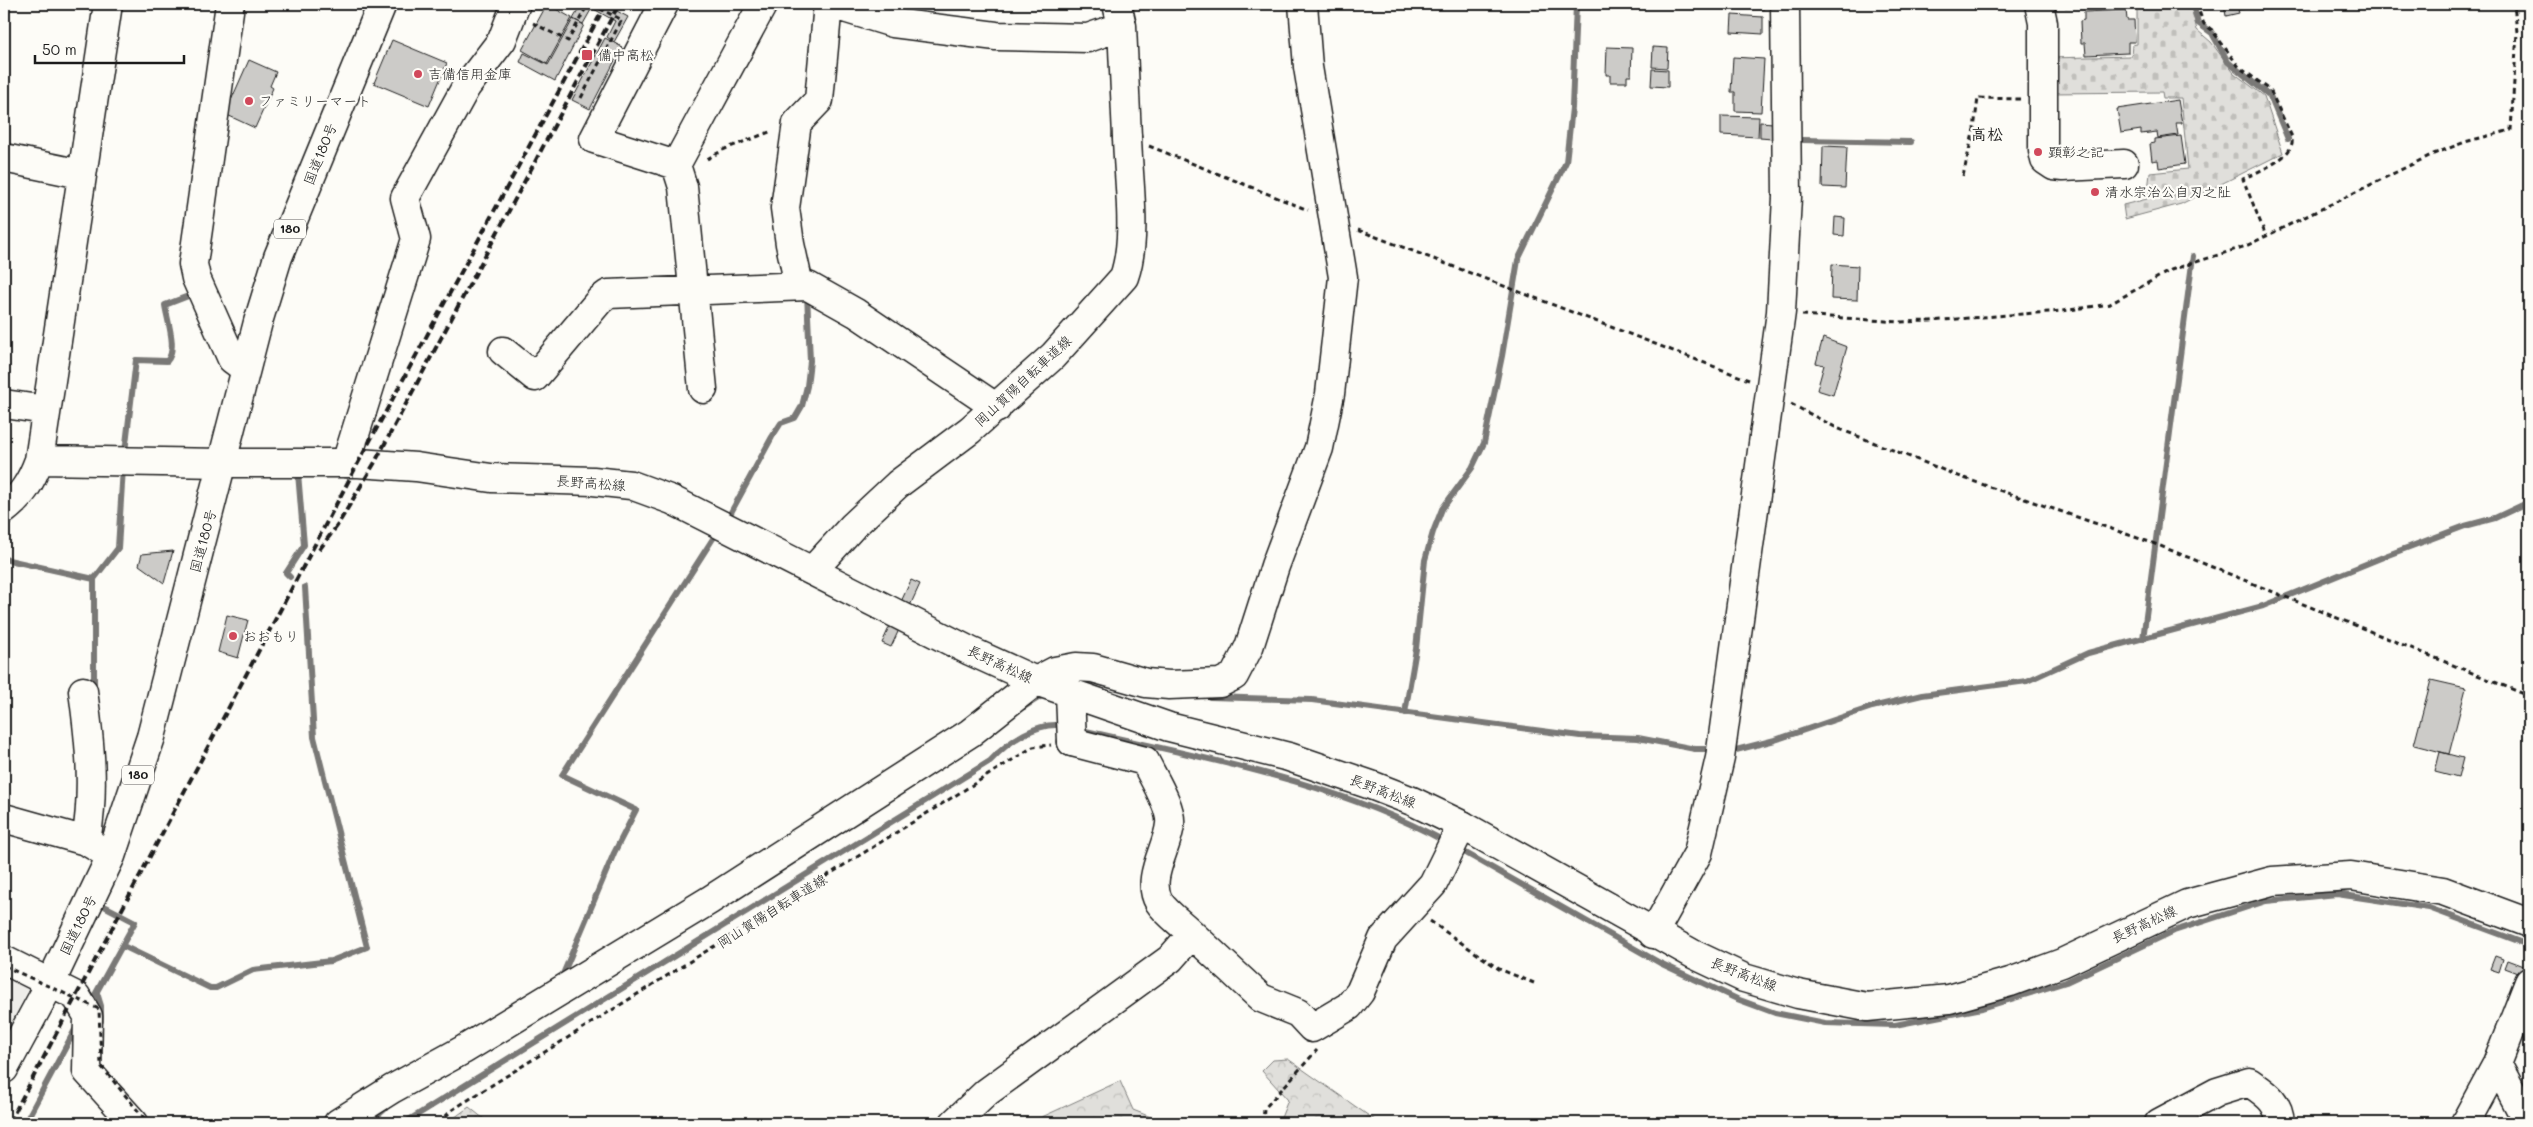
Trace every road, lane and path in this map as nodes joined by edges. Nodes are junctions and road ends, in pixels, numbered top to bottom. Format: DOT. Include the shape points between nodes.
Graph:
graph roads {
  1 [pos="108,4"];
  2 [pos="230,4"];
  3 [pos="382,4"];
  4 [pos="590,4"];
  5 [pos="664,4"];
  6 [pos="763,4"];
  7 [pos="830,4"];
  8 [pos="1303,4"];
  9 [pos="1785,4"];
  10 [pos="2038,4"];
  11 [pos="2196,4"];
  12 [pos="2514,4"];
  13 [pos="523,13"];
  14 [pos="1120,15"];
  15 [pos="581,98"];
  16 [pos="2043,99"];
  17 [pos="797,124"];
  18 [pos="4,158"];
  19 [pos="2124,164"];
  20 [pos="677,170"];
  21 [pos="81,174"];
  22 [pos="1963,176"];
  23 [pos="2266,236"];
  24 [pos="803,286"];
  25 [pos="1504,287"];
  26 [pos="693,290"];
  27 [pos="1780,312"];
  28 [pos="503,351"];
  29 [pos="244,368"];
  30 [pos="1769,388"];
  31 [pos="703,389"];
  32 [pos="4,404"];
  33 [pos="997,408"];
  34 [pos="46,410"];
  35 [pos="39,460"];
  36 [pos="223,463"];
  37 [pos="346,463"];
  38 [pos="4,510"];
  39 [pos="812,572"];
  40 [pos="1036,681"];
  41 [pos="83,690"];
  42 [pos="2529,696"];
  43 [pos="1071,722"];
  44 [pos="4,818"];
  45 [pos="1456,835"];
  46 [pos="86,841"];
  47 [pos="111,856"];
  48 [pos="1436,923"];
  49 [pos="2529,923"];
  50 [pos="1192,934"];
  51 [pos="1653,934"];
  52 [pos="4,960"];
  53 [pos="4,966"];
  54 [pos="51,982"];
  55 [pos="1534,982"];
  56 [pos="2529,982"];
  57 [pos="1312,1028"];
  58 [pos="2497,1064"];
  59 [pos="4,1069"];
  60 [pos="134,1123"];
  61 [pos="148,1123"];
  62 [pos="338,1123"];
  63 [pos="439,1123"];
  64 [pos="954,1123"];
  65 [pos="1262,1123"];
  66 [pos="2159,1123"];
  67 [pos="2280,1123"];
  68 [pos="2465,1123"];
  69 [pos="2528,1123"];
  1 -- 21 [label="main road"];
  2 -- 29 [label="main road" via="193,264 232,359"];
  3 -- 29 [label="main road, 国道180号 / 180" via="278,257"];
  4 -- 13 [label="path" via="568,41"];
  4 -- 15 [label="path, bridge" via="622,20"];
  5 -- 20 [label="main road" via="594,139"];
  6 -- 20 [label="main road"];
  7 -- 14 [label="main road" via="893,23 996,36 1088,38"];
  7 -- 17 [label="main road" via="819,100"];
  8 -- 40 [label="main road" via="1308,67 1343,277 1330,394 1319,448 1242,663 1234,676 1220,683 1146,683 1093,668 1055,672"];
  9 -- 27 [label="main road" via="1787,197"];
  10 -- 16 [label="main road" via="2042,23"];
  11 -- 23 [label="path" via="2204,24 2239,66 2270,90 2292,137 2288,153 2243,179"];
  12 -- 23 [label="path" via="2517,32 2511,130 2431,154"];
  13 -- 37 [label="main road" via="466,87 405,198 416,238"];
  14 -- 33 [label="main road, 岡山賀陽自転車道線" via="1127,137 1129,262 1124,277 1053,356"];
  16 -- 19 [label="main road" via="2045,160 2063,167"];
  16 -- 22 [label="path" via="1978,98"];
  17 -- 20 [label="path"];
  17 -- 24 [label="main road" via="785,208 790,244"];
  18 -- 21 [label="main road"];
  20 -- 26 [label="main road" via="683,188"];
  21 -- 34 [label="main road"];
  23 -- 27 [label="path" via="2246,246 2171,270 2110,304 2062,311 1899,322"];
  24 -- 26 [label="main road"];
  24 -- 33 [label="main road" via="856,313"];
  25 -- 30 [label="path"];
  26 -- 28 [label="main road" via="608,294 535,377"];
  26 -- 31 [label="main road"];
  27 -- 30 [label="main road"];
  29 -- 36 [label="main road, 国道180号 / 180"];
  30 -- 42 [label="path" via="1837,428 1961,477 2158,545"];
  30 -- 51 [label="main road" via="1720,758 1698,853"];
  32 -- 34 [label="main road"];
  33 -- 39 [label="main road, 岡山賀陽自転車道線" via="898,484 853,526"];
  34 -- 35 [label="main road"];
  35 -- 36 [label="main road, 長野高松線"];
  35 -- 38 [label="main road" via="26,489"];
  36 -- 37 [label="main road, 長野高松線"];
  36 -- 47 [label="main road, 国道180号 / 180" via="152,737"];
  37 -- 39 [label="main road, 長野高松線" via="416,467 473,477 632,485 672,500"];
  39 -- 40 [label="main road, 長野高松線"];
  40 -- 43 [label="main road, 長野高松線"];
  40 -- 62 [label="main road" via="970,733 710,900"];
  41 -- 46 [label="main road" via="92,781 92,809"];
  43 -- 45 [label="main road, 長野高松線" via="1169,727 1307,763 1371,785"];
  43 -- 50 [label="main road" via="1144,761 1169,812 1170,824 1155,888 1159,902"];
  43 -- 63 [label="path, 岡山賀陽自転車道線" via="452,1110"];
  44 -- 46 [label="main road"];
  45 -- 51 [label="main road, 長野高松線"];
  45 -- 57 [label="main road" via="1433,884 1383,939 1360,992 1349,1006"];
  46 -- 47 [label="main road"];
  47 -- 54 [label="main road, 国道180号 / 180"];
  48 -- 55 [label="path" via="1499,969"];
  49 -- 51 [label="main road, 長野高松線" via="2443,891 2351,876 2272,881 2187,904 2062,963 2010,982 1949,999 1867,1007 1798,994 1744,978"];
  50 -- 57 [label="main road" via="1261,998 1298,1013"];
  50 -- 64 [label="main road" via="1170,959 987,1092"];
  52 -- 54 [label="main road"];
  53 -- 61 [label="path, bridge" via="99,1009 101,1066"];
  54 -- 59 [label="main road, 国道180号 / 180"];
  54 -- 60 [label="main road" via="76,996 86,1012 87,1071"];
  56 -- 58 [label="main road"];
  57 -- 65 [label="path" via="1323,1043 1264,1109"];
  58 -- 68 [label="main road"];
  58 -- 69 [label="main road"];
  66 -- 67 [label="main road" via="2217,1092 2249,1082 2266,1094 2279,1110"];
}
